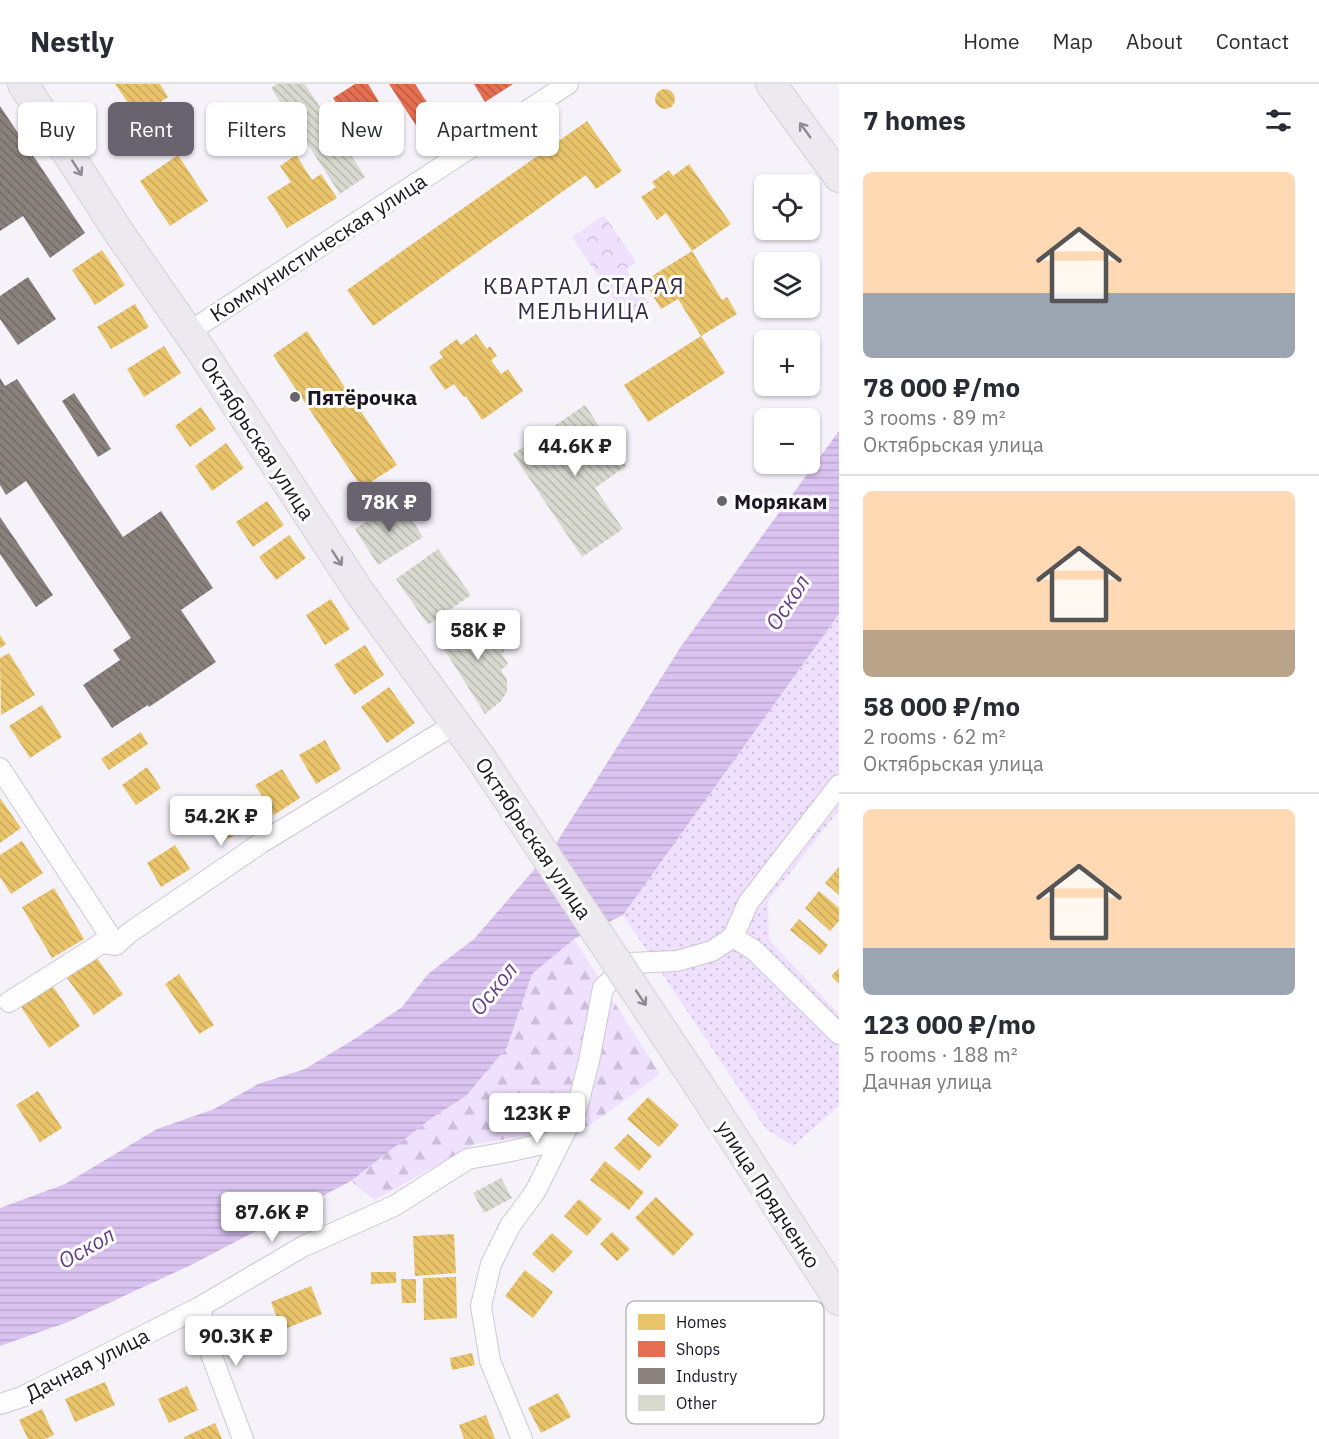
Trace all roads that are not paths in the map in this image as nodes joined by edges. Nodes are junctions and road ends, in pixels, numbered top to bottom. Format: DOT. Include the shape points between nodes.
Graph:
graph roads {
  1 [pos="23,84"];
  2 [pos="568,84"];
  3 [pos="771,84"];
  4 [pos="839,177"];
  5 [pos="189,332"];
  6 [pos="455,724"];
  7 [pos="0,768"];
  8 [pos="839,785"];
  9 [pos="733,937"];
  10 [pos="116,945"];
  11 [pos="9,1002"];
  12 [pos="839,1034"];
  13 [pos="700,1087"];
  14 [pos="560,1140"];
  15 [pos="839,1300"];
  16 [pos="200,1307"];
  17 [pos="0,1404"];
  18 [pos="243,1439"];
  19 [pos="522,1439"];
  1 -- 5 [label="main road, Октябрьская улица, one-way"];
  2 -- 5 [label="street, Коммунистическая улица"];
  4 -- 3 [label="main road, one-way"];
  5 -- 6 [label="main road, Октябрьская улица, one-way" via="360,593"];
  6 -- 10 [label="street" via="261,843"];
  6 -- 13 [label="main road, Октябрьская улица, one-way, bridge"];
  7 -- 10 [label="street"];
  8 -- 9 [label="street" via="748,903"];
  9 -- 12 [label="street" via="754,950"];
  9 -- 14 [label="street" via="712,951 677,961 629,963 603,988 590,1061"];
  10 -- 11 [label="street" via="102,943"];
  13 -- 15 [label="main road, улица Прядченко"];
  14 -- 16 [label="street, Дачная улица" via="468,1159 394,1206 302,1247"];
  14 -- 19 [label="street" via="535,1192 510,1226 491,1264 481,1306 490,1361"];
  16 -- 17 [label="street, Дачная улица" via="22,1397"];
  16 -- 18 [label="street" via="211,1354"];
}
